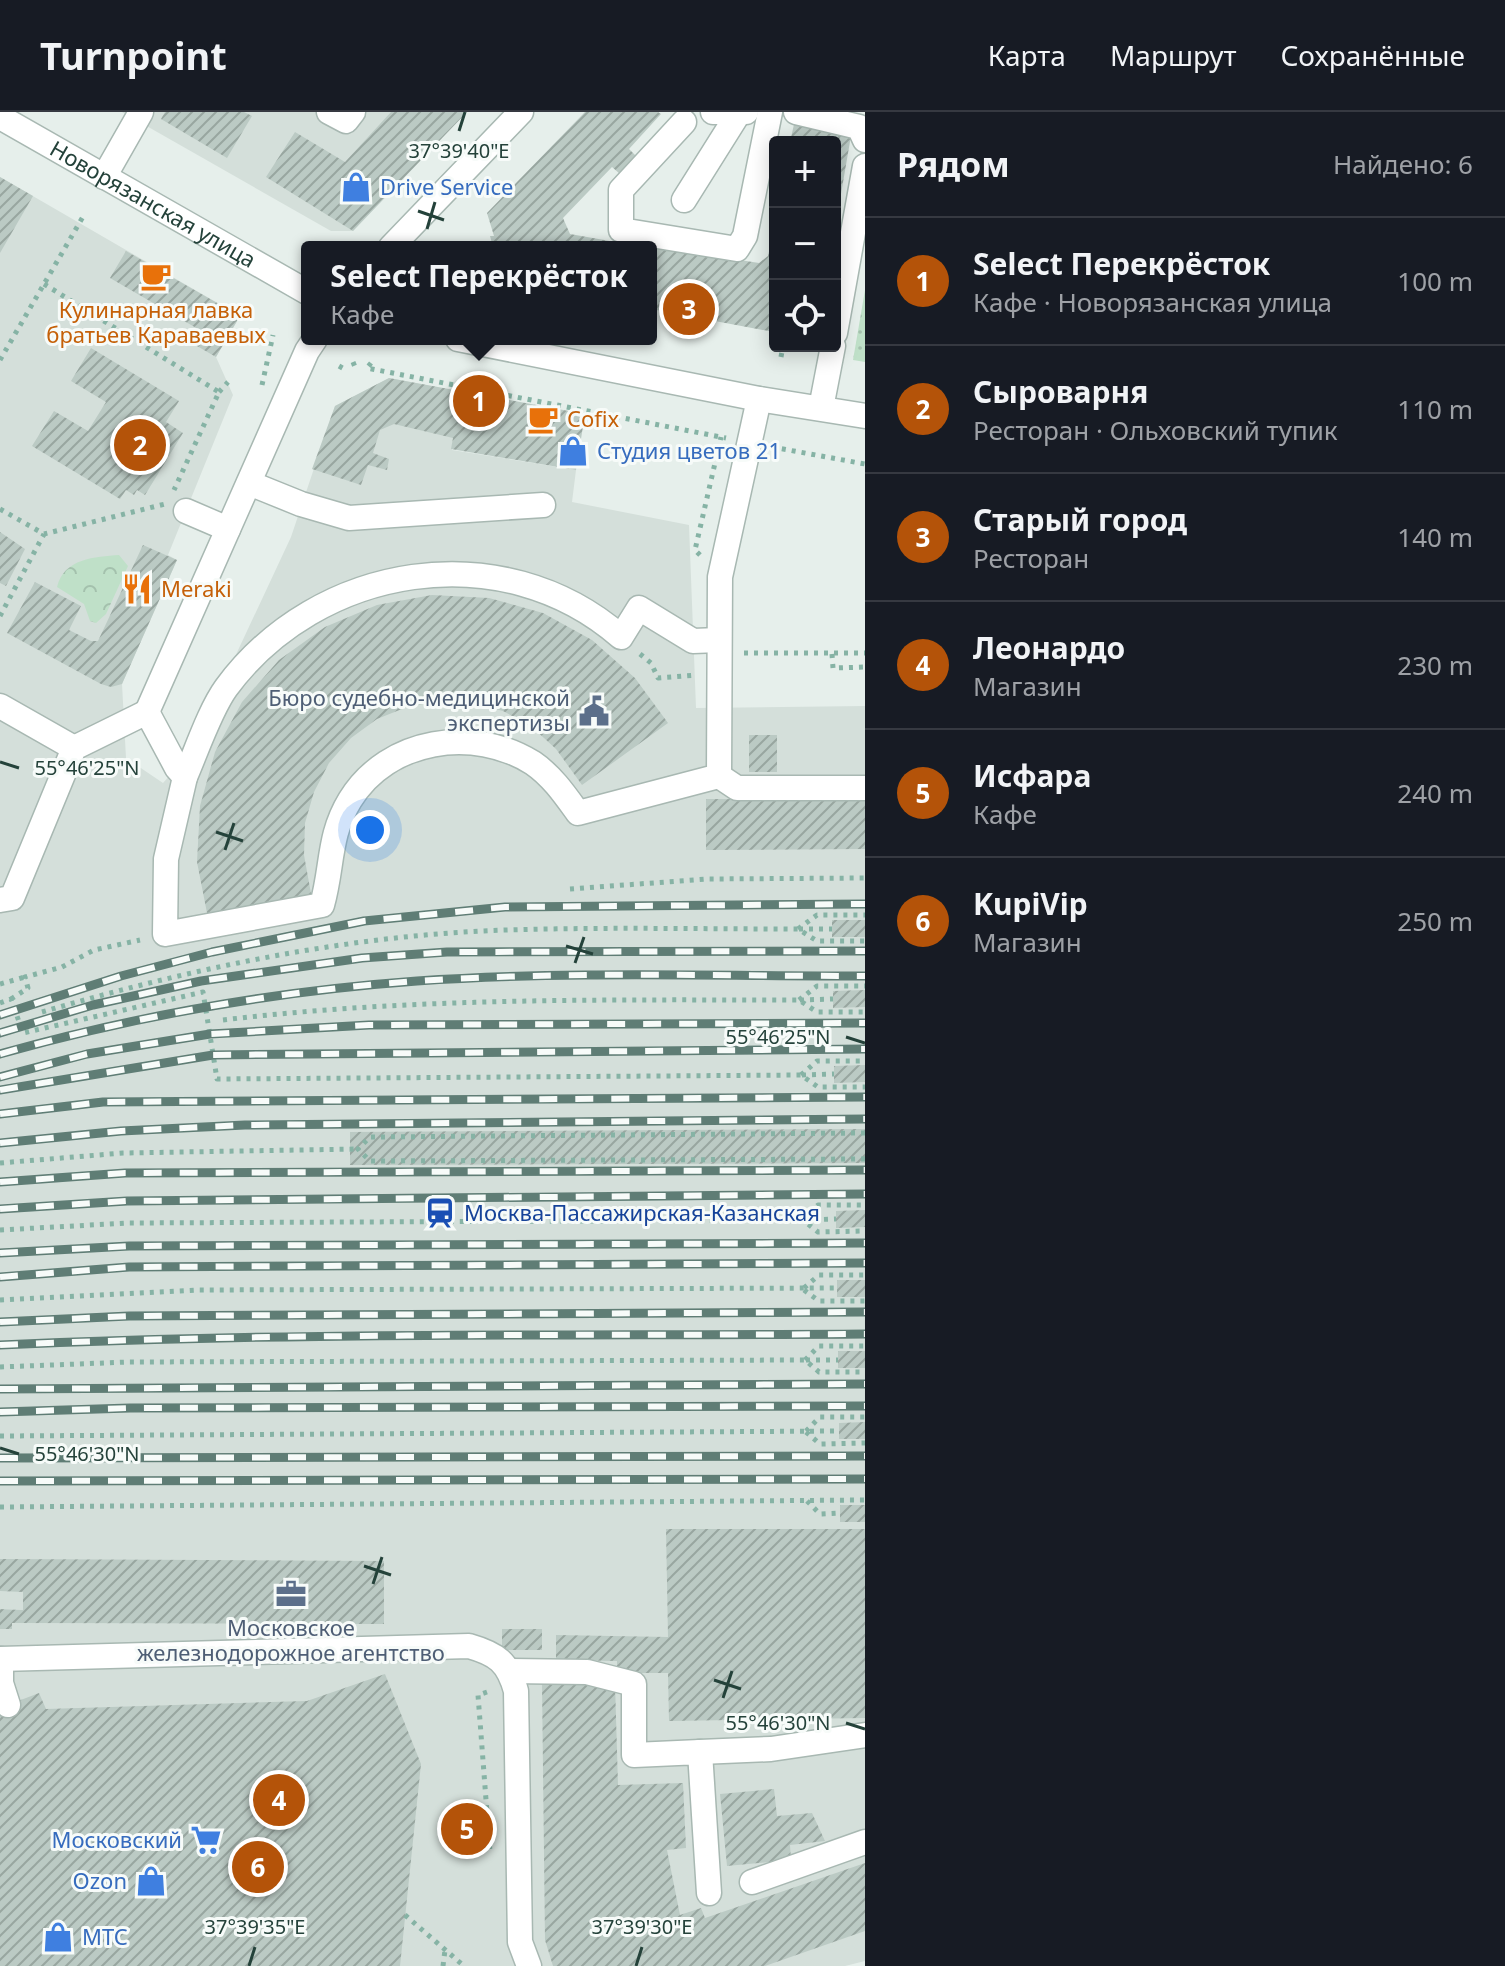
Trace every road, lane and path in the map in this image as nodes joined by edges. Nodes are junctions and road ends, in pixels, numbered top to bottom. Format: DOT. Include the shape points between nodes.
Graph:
graph roads {
  1 [pos="141,112"];
  2 [pos="329,112"];
  3 [pos="353,112"];
  4 [pos="521,112"];
  5 [pos="713,112"];
  6 [pos="770,112"];
  7 [pos="796,112"];
  8 [pos="742,113"];
  9 [pos="684,115"];
  10 [pos="7,117"];
  11 [pos="865,140"];
  12 [pos="865,166"];
  13 [pos="104,177"];
  14 [pos="684,200"];
  15 [pos="84,215"];
  16 [pos="397,241"];
  17 [pos="44,284"];
  18 [pos="301,289"];
  19 [pos="841,300"];
  20 [pos="311,345"];
  21 [pos="488,345"];
  22 [pos="782,352"];
  23 [pos="832,352"];
  24 [pos="781,357"];
  25 [pos="0,360"];
  26 [pos="371,363"];
  27 [pos="339,366"];
  28 [pos="346,370"];
  29 [pos="228,382"];
  30 [pos="219,392"];
  31 [pos="759,399"];
  32 [pos="821,408"];
  33 [pos="865,416"];
  34 [pos="749,443"];
  35 [pos="865,464"];
  36 [pos="249,483"];
  37 [pos="543,505"];
  38 [pos="0,509"];
  39 [pos="186,511"];
  40 [pos="228,529"];
  41 [pos="44,534"];
  42 [pos="0,616"];
  43 [pos="719,640"];
  44 [pos="865,653"];
  45 [pos="865,667"];
  46 [pos="719,674"];
  47 [pos="658,678"];
  48 [pos="0,706"];
  49 [pos="147,712"];
  50 [pos="74,748"];
  51 [pos="719,776"];
  52 [pos="185,777"];
  53 [pos="865,788"];
  54 [pos="865,878"];
  55 [pos="570,889"];
  56 [pos="0,900"];
  57 [pos="865,915"];
  58 [pos="798,929"];
  59 [pos="832,929"];
  60 [pos="165,934"];
  61 [pos="865,941"];
  62 [pos="25,977"];
  63 [pos="0,984"];
  64 [pos="865,986"];
  65 [pos="11,999"];
  66 [pos="833,999"];
  67 [pos="799,1000"];
  68 [pos="0,1003"];
  69 [pos="42,1012"];
  70 [pos="865,1012"];
  71 [pos="223,1020"];
  72 [pos="865,1061"];
  73 [pos="834,1074"];
  74 [pos="801,1075"];
  75 [pos="865,1087"];
  76 [pos="865,1133"];
  77 [pos="358,1149"];
  78 [pos="865,1159"];
  79 [pos="0,1163"];
  80 [pos="865,1205"];
  81 [pos="836,1219"];
  82 [pos="803,1220"];
  83 [pos="0,1230"];
  84 [pos="865,1231"];
  85 [pos="865,1275"];
  86 [pos="837,1288"];
  87 [pos="803,1289"];
  88 [pos="0,1300"];
  89 [pos="865,1301"];
  90 [pos="865,1346"];
  91 [pos="805,1360"];
  92 [pos="838,1360"];
  93 [pos="0,1367"];
  94 [pos="865,1372"];
  95 [pos="865,1417"];
  96 [pos="806,1431"];
  97 [pos="839,1431"];
  98 [pos="0,1436"];
  99 [pos="865,1443"];
  100 [pos="807,1500"];
  101 [pos="865,1500"];
  102 [pos="0,1507"];
  103 [pos="840,1513"];
  104 [pos="1,1659"];
  105 [pos="511,1671"];
  106 [pos="486,1678"];
  107 [pos="487,1692"];
  108 [pos="8,1705"];
  109 [pos="488,1708"];
  110 [pos="865,1735"];
  111 [pos="700,1752"];
  112 [pos="865,1842"];
  113 [pos="491,1860"];
  114 [pos="752,1882"];
  115 [pos="709,1893"];
  116 [pos="405,1915"];
  117 [pos="445,1949"];
  118 [pos="443,1966"];
  119 [pos="464,1966"];
  120 [pos="529,1966"];
  1 -- 13 [label="street"];
  2 -- 3 [label="street" via="346,121"];
  4 -- 16 [label="street"];
  5 -- 8 [label="street"];
  6 -- 9 [label="street" via="745,236 737,249 621,230 621,190"];
  7 -- 11 [label="street" via="859,127"];
  8 -- 14 [label="street"];
  10 -- 13 [label="street, Новорязанская улица"];
  12 -- 19 [label="street"];
  13 -- 18 [label="street, Новорязанская улица"];
  15 -- 17 [label="path"];
  17 -- 25 [label="path"];
  17 -- 30 [label="path"];
  20 -- 36 [label="street"];
  21 -- 31 [label="street"];
  22 -- 24 [label="path"];
  23 -- 32 [label="street"];
  26 -- 34 [label="path" via="367,368"];
  27 -- 28 [label="path"];
  29 -- 30 [label="path"];
  30 -- 41 [label="path" via="168,503"];
  31 -- 32 [label="street"];
  31 -- 34 [label="street"];
  32 -- 33 [label="street"];
  34 -- 35 [label="path"];
  34 -- 43 [label="street" via="720,577"];
  36 -- 37 [label="street" via="349,518"];
  36 -- 40 [label="street"];
  38 -- 41 [label="path"];
  39 -- 40 [label="street"];
  40 -- 49 [label="street"];
  41 -- 42 [label="path"];
  43 -- 46 [label="street"];
  43 -- 52 [label="street" via="693,641 639,608 621,637 551,593 492,577 431,574 371,584 314,608 264,644 224,690"];
  44 -- 45 [label="path" via="832,654 833,668"];
  46 -- 47 [label="path"];
  46 -- 51 [label="street"];
  48 -- 50 [label="street"];
  49 -- 50 [label="street"];
  49 -- 52 [label="street"];
  50 -- 56 [label="street" via="12,898"];
  51 -- 53 [label="street" via="737,788"];
  51 -- 60 [label="street" via="578,813 558,784 509,750 451,741 422,746 371,775 351,797 329,852 322,905"];
  52 -- 60 [label="street" via="166,859"];
  54 -- 55 [label="path" via="707,879"];
  57 -- 58 [label="path" via="817,915"];
  58 -- 59 [label="path"];
  58 -- 61 [label="path" via="817,941"];
  58 -- 69 [label="path" via="505,930 363,942 215,967"];
  60 -- 62 [label="path" via="94,950 62,967"];
  62 -- 63 [label="path"];
  62 -- 65 [label="path" via="28,988"];
  64 -- 67 [label="path" via="817,986"];
  65 -- 68 [label="path"];
  65 -- 74 [label="path" via="23,1033 203,992 217,1079"];
  66 -- 67 [label="path"];
  67 -- 70 [label="path" via="817,1012"];
  67 -- 71 [label="path" via="453,1002"];
  72 -- 74 [label="path" via="817,1061"];
  73 -- 74 [label="path"];
  74 -- 75 [label="path" via="818,1087"];
  76 -- 77 [label="path" via="370,1137"];
  77 -- 78 [label="path" via="370,1161"];
  77 -- 79 [label="path" via="123,1153"];
  80 -- 82 [label="path" via="818,1205"];
  81 -- 82 [label="path"];
  82 -- 83 [label="path" via="143,1223"];
  82 -- 84 [label="path" via="818,1232"];
  85 -- 87 [label="path" via="819,1275"];
  86 -- 87 [label="path"];
  87 -- 88 [label="path" via="199,1290"];
  87 -- 89 [label="path" via="819,1301"];
  90 -- 91 [label="path" via="819,1346"];
  91 -- 92 [label="path"];
  91 -- 93 [label="path"];
  91 -- 94 [label="path" via="819,1372"];
  95 -- 96 [label="path" via="820,1417"];
  96 -- 97 [label="path"];
  96 -- 98 [label="path"];
  96 -- 99 [label="path" via="820,1444"];
  100 -- 101 [label="path"];
  100 -- 102 [label="path"];
  100 -- 103 [label="path" via="820,1514"];
  104 -- 105 [label="street" via="469,1646 492,1653"];
  104 -- 108 [label="street"];
  105 -- 111 [label="street" via="587,1672 634,1684 634,1755"];
  105 -- 120 [label="street" via="516,1691 520,1942"];
  106 -- 107 [label="path"];
  107 -- 109 [label="path"];
  107 -- 113 [label="path" via="478,1695"];
  110 -- 111 [label="street" via="771,1749"];
  111 -- 115 [label="street"];
  112 -- 114 [label="street"];
  116 -- 117 [label="path"];
  117 -- 118 [label="path"];
  117 -- 119 [label="path"];
}
